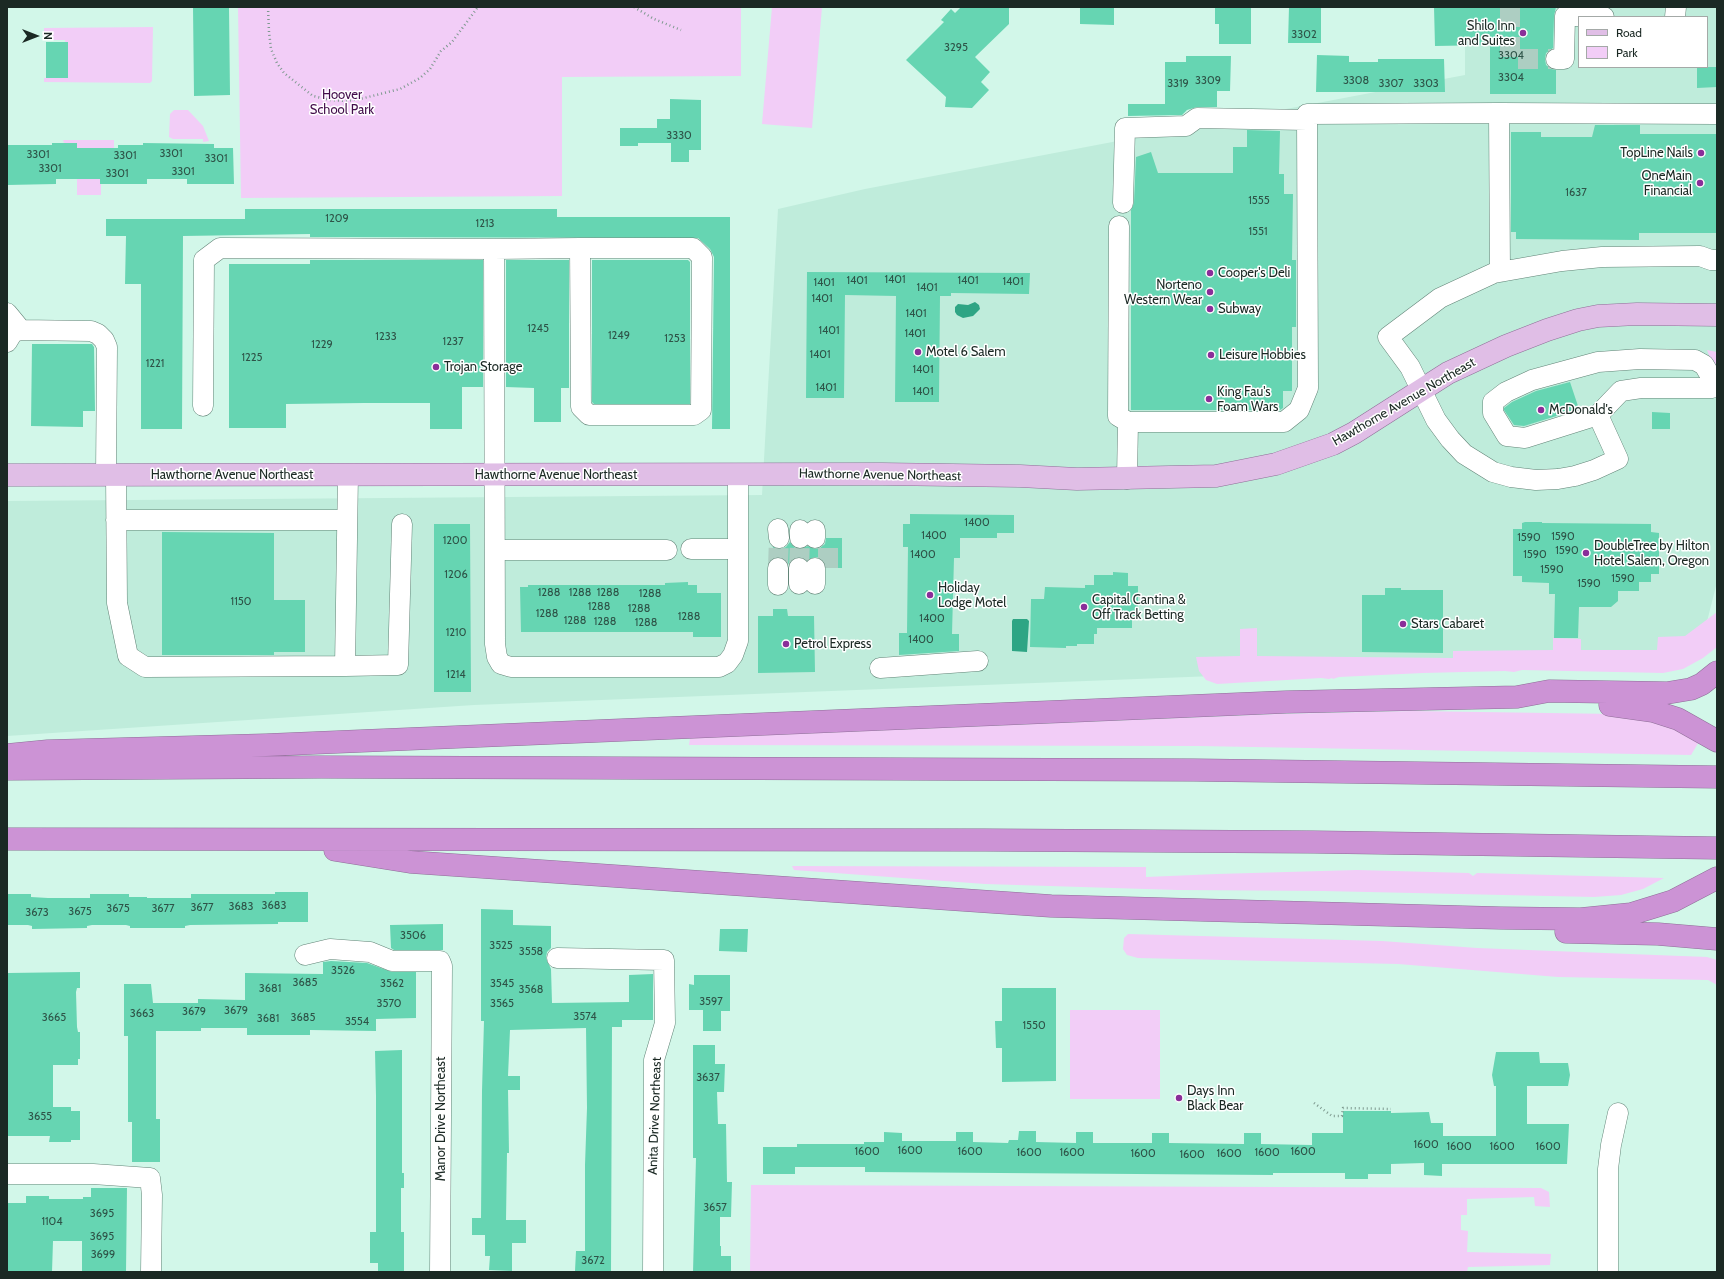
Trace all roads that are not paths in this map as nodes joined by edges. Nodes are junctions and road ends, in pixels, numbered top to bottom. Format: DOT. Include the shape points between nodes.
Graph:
graph roads {
  1 [pos="1578,11"];
  2 [pos="1600,16"];
  3 [pos="1556,59"];
  4 [pos="1500,113"];
  5 [pos="1717,114"];
  6 [pos="1307,120"];
  7 [pos="1123,203"];
  8 [pos="1119,226"];
  9 [pos="494,248"];
  10 [pos="580,248"];
  11 [pos="1717,260"];
  12 [pos="1500,272"];
  13 [pos="7,313"];
  14 [pos="1717,315"];
  15 [pos="14,336"];
  16 [pos="1421,391"];
  17 [pos="202,406"];
  18 [pos="1598,416"];
  19 [pos="1128,422"];
  20 [pos="111,474"];
  21 [pos="738,474"];
  22 [pos="7,475"];
  23 [pos="348,475"];
  24 [pos="495,475"];
  25 [pos="1127,478"];
  26 [pos="116,520"];
  27 [pos="347,520"];
  28 [pos="402,524"];
  29 [pos="738,549"];
  30 [pos="495,550"];
  31 [pos="667,550"];
  32 [pos="691,550"];
  33 [pos="978,661"];
  34 [pos="345,666"];
  35 [pos="880,668"];
  36 [pos="1717,672"];
  37 [pos="1517,697"];
  38 [pos="1717,741"];
  39 [pos="7,755"];
  40 [pos="7,769"];
  41 [pos="1717,777"];
  42 [pos="7,839"];
  43 [pos="263,839"];
  44 [pos="1717,848"];
  45 [pos="1717,878"];
  46 [pos="1500,918"];
  47 [pos="1717,939"];
  48 [pos="305,955"];
  49 [pos="557,958"];
  50 [pos="1618,1113"];
  51 [pos="7,1174"];
  52 [pos="151,1272"];
  53 [pos="440,1272"];
  54 [pos="653,1272"];
  55 [pos="1608,1272"];
  1 -- 2 [label="street"];
  1 -- 3 [label="street" via="1565,16 1564,59"];
  4 -- 5 [label="street"];
  4 -- 6 [label="street" via="1307,114"];
  4 -- 12 [label="street"];
  6 -- 7 [label="street" via="1197,118 1186,126 1125,128"];
  6 -- 19 [label="street" via="1308,388 1299,410 1284,422"];
  8 -- 19 [label="street" via="1118,416"];
  9 -- 10 [label="street"];
  9 -- 17 [label="street" via="220,248 204,260"];
  9 -- 24 [label="street"];
  10 -- 10 [label="street" via="693,248 702,257 701,410 694,415 589,415 581,407"];
  11 -- 12 [label="street" via="1700,256 1602,257"];
  12 -- 16 [label="street" via="1440,298 1388,337 1410,367"];
  13 -- 15 [label="street"];
  14 -- 16 [label="main road, Hawthorne Avenue Northeast" via="1637,314 1578,320 1506,346 1448,373"];
  15 -- 20 [label="street" via="91,331 104,340"];
  16 -- 18 [label="street" via="1436,420 1464,454 1493,472 1510,477 1558,479 1594,470 1618,459"];
  16 -- 25 [label="main road, Hawthorne Avenue Northeast" via="1333,444 1276,464 1216,476"];
  18 -- 18 [label="street" via="1525,438 1507,436 1493,413 1493,402 1519,386 1598,362 1640,359 1695,360 1704,365 1711,377 1712,388 1641,388 1621,391"];
  19 -- 25 [label="street"];
  20 -- 22 [label="main road, Hawthorne Avenue Northeast"];
  20 -- 23 [label="main road, Hawthorne Avenue Northeast"];
  20 -- 26 [label="street"];
  21 -- 24 [label="main road, Hawthorne Avenue Northeast"];
  21 -- 25 [label="main road, Hawthorne Avenue Northeast"];
  21 -- 29 [label="street"];
  23 -- 24 [label="main road, Hawthorne Avenue Northeast"];
  23 -- 27 [label="street"];
  24 -- 30 [label="street"];
  26 -- 27 [label="street"];
  26 -- 34 [label="street" via="117,603 128,656 145,666"];
  27 -- 34 [label="street"];
  28 -- 34 [label="street" via="398,666"];
  29 -- 30 [label="street" via="738,641 728,663 719,667 511,667 501,664 495,644"];
  29 -- 32 [label="street"];
  30 -- 31 [label="street"];
  33 -- 35 [label="street"];
  36 -- 37 [label="highway" via="1691,689 1667,693 1549,691"];
  37 -- 38 [label="highway" via="1552,703 1622,705 1654,711 1678,719"];
  37 -- 39 [label="highway" via="1278,702 266,745 48,751"];
  40 -- 41 [label="highway" via="329,767 1194,770"];
  42 -- 43 [label="highway"];
  43 -- 44 [label="highway" via="986,840"];
  43 -- 46 [label="highway" via="410,862 948,900 1117,908"];
  45 -- 46 [label="highway" via="1673,902 1631,914 1580,919"];
  46 -- 47 [label="highway" via="1569,933 1658,934"];
  48 -- 53 [label="street, Manor Drive Northeast" via="330,949 370,952 392,960 440,961"];
  49 -- 54 [label="street, Anita Drive Northeast" via="664,960 665,1023 654,1060"];
  50 -- 55 [label="street" via="1608,1169"];
  51 -- 52 [label="street" via="93,1174 150,1178"];
}
